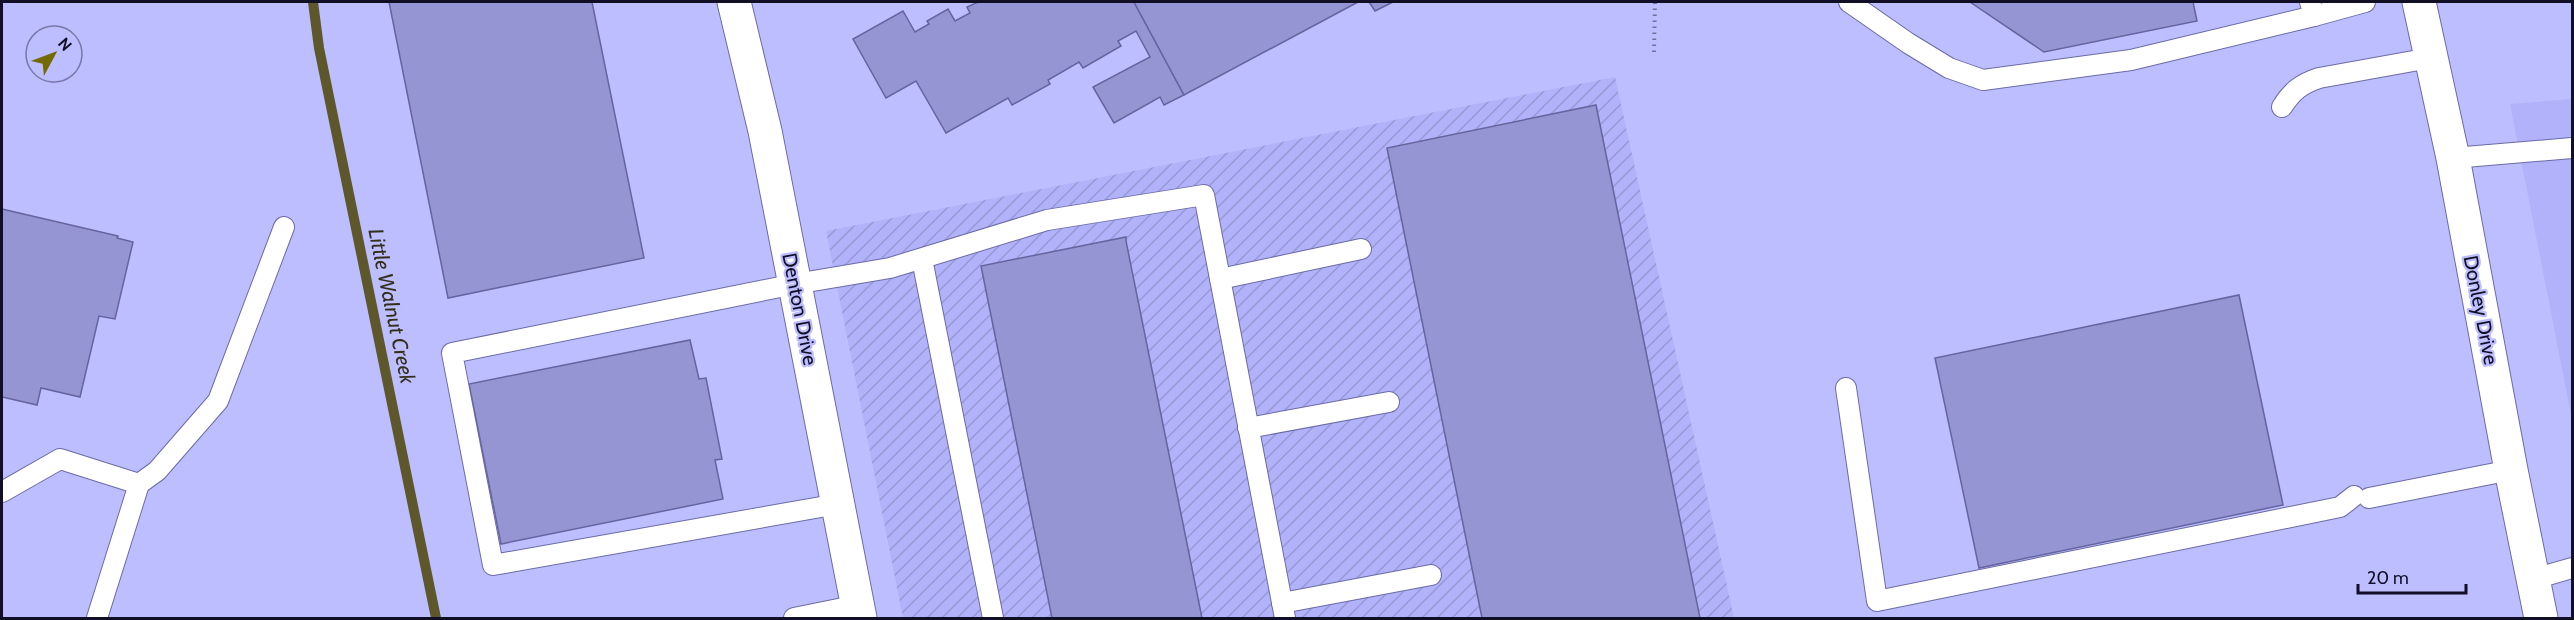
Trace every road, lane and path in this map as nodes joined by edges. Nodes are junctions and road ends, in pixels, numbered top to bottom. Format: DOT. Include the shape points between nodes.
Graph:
graph roads {
  1 [pos="734,2"];
  2 [pos="1655,2"];
  3 [pos="1848,2"];
  4 [pos="2365,2"];
  5 [pos="2419,2"];
  6 [pos="2312,9"];
  7 [pos="1654,52"];
  8 [pos="2430,58"];
  9 [pos="2282,107"];
  10 [pos="2572,148"];
  11 [pos="2453,158"];
  12 [pos="284,227"];
  13 [pos="1361,249"];
  14 [pos="922,259"];
  15 [pos="1220,279"];
  16 [pos="795,284"];
  17 [pos="1846,388"];
  18 [pos="1389,402"];
  19 [pos="1248,429"];
  20 [pos="2511,470"];
  21 [pos="138,484"];
  22 [pos="2,492"];
  23 [pos="838,504"];
  24 [pos="2572,568"];
  25 [pos="1431,575"];
  26 [pos="2534,579"];
  27 [pos="1284,611"];
  28 [pos="859,612"];
  29 [pos="97,618"];
  30 [pos="794,618"];
  31 [pos="993,618"];
  32 [pos="2541,618"];
  1 -- 16 [label="street, Denton Drive" via="765,131"];
  2 -- 7 [label="path"];
  3 -- 6 [label="lane" via="1949,68 1983,80 2132,60"];
  4 -- 6 [label="lane"];
  5 -- 8 [label="street, Donley Drive"];
  8 -- 9 [label="lane" via="2319,78 2304,83"];
  8 -- 11 [label="street, Donley Drive"];
  10 -- 11 [label="lane"];
  11 -- 20 [label="street, Donley Drive"];
  12 -- 21 [label="lane" via="218,401 157,471"];
  13 -- 15 [label="lane"];
  14 -- 15 [label="lane" via="1047,220 1204,195"];
  14 -- 16 [label="lane"];
  14 -- 31 [label="lane"];
  15 -- 19 [label="lane"];
  16 -- 23 [label="street, Denton Drive"];
  16 -- 23 [label="lane" via="452,353 493,565"];
  17 -- 20 [label="lane" via="1877,601 2340,507 2361,497"];
  18 -- 19 [label="lane"];
  19 -- 27 [label="lane"];
  20 -- 26 [label="street, Donley Drive"];
  21 -- 22 [label="lane" via="60,459"];
  21 -- 29 [label="lane"];
  23 -- 28 [label="street, Denton Drive"];
  24 -- 26 [label="lane"];
  25 -- 27 [label="lane"];
  26 -- 32 [label="street, Donley Drive"];
  28 -- 30 [label="lane"];
}
